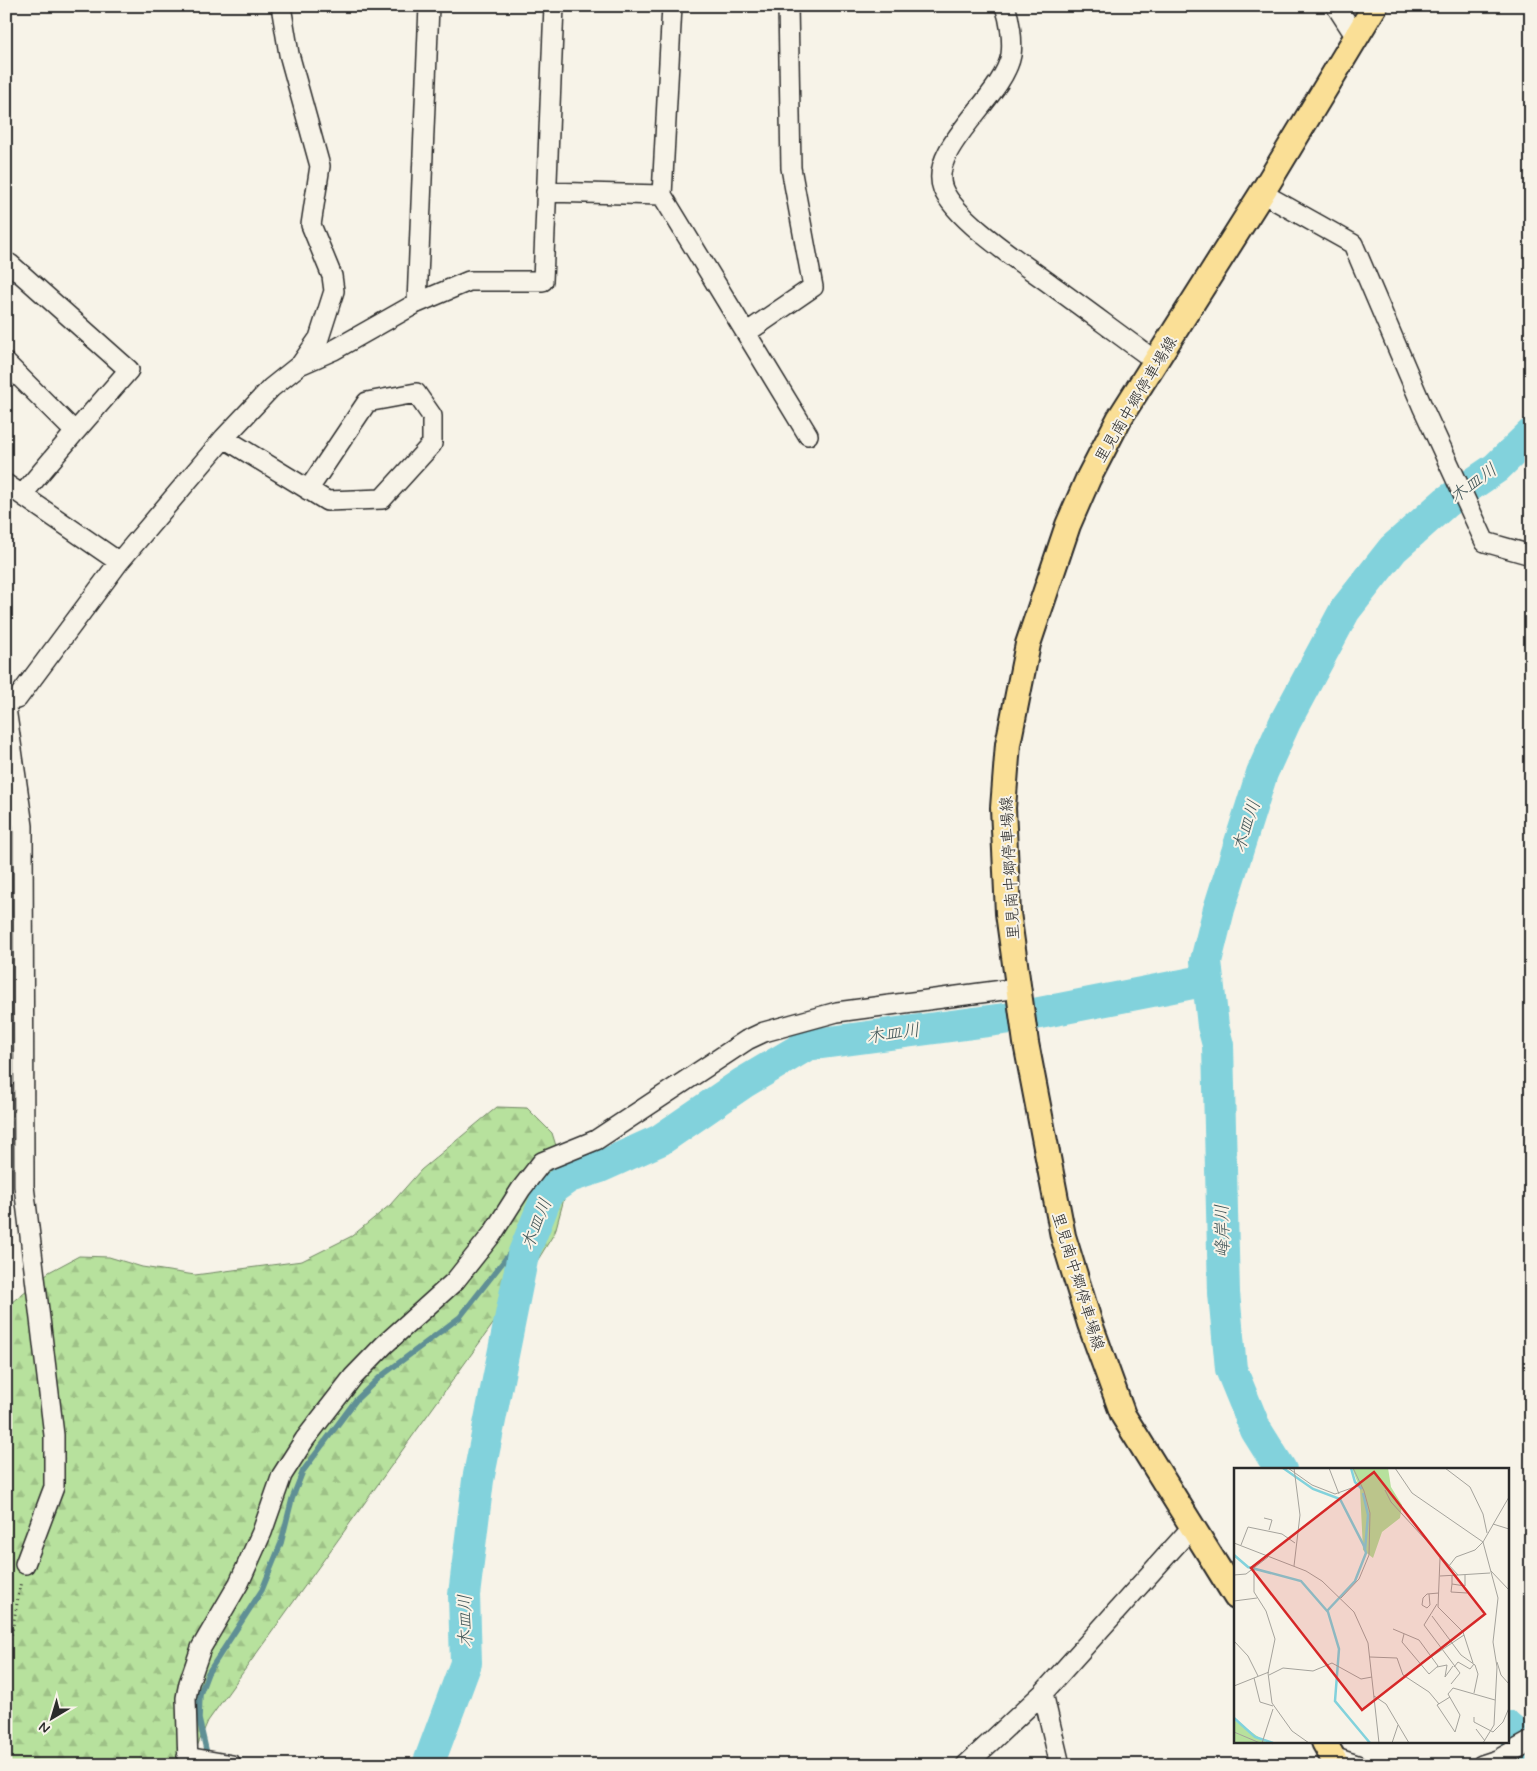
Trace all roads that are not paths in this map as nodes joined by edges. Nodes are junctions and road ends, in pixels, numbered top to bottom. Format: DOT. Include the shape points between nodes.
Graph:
graph roads {
  1 [pos="281,6"];
  2 [pos="429,6"];
  3 [pos="554,6"];
  4 [pos="672,6"];
  5 [pos="788,6"];
  6 [pos="1005,6"];
  7 [pos="1336,6"];
  8 [pos="1375,6"];
  9 [pos="1356,37"];
  10 [pos="546,192"];
  11 [pos="1262,193"];
  12 [pos="662,196"];
  13 [pos="10,264"];
  14 [pos="417,304"];
  15 [pos="746,333"];
  16 [pos="1157,362"];
  17 [pos="6,363"];
  18 [pos="301,364"];
  19 [pos="75,432"];
  20 [pos="808,435"];
  21 [pos="224,438"];
  22 [pos="6,484"];
  23 [pos="308,490"];
  24 [pos="22,495"];
  25 [pos="1531,555"];
  26 [pos="119,562"];
  27 [pos="6,701"];
  28 [pos="6,708"];
  29 [pos="1018,992"];
  30 [pos="1193,1526"];
  31 [pos="25,1564"];
  32 [pos="1234,1593"];
  33 [pos="1043,1693"];
  34 [pos="1531,1742"];
  35 [pos="1507,1754"];
  36 [pos="1331,1755"];
  37 [pos="1531,1755"];
  38 [pos="188,1761"];
  39 [pos="232,1765"];
  40 [pos="966,1765"];
  41 [pos="1060,1765"];
  42 [pos="1357,1765"];
  43 [pos="1482,1765"];
  1 -- 18 [label="street" via="289,54 320,166 311,225 332,276 334,291 319,338"];
  2 -- 14 [label="street"];
  3 -- 10 [label="street"];
  4 -- 12 [label="street"];
  5 -- 15 [label="street" via="791,168 813,287"];
  6 -- 16 [label="street" via="1011,54 993,93 947,154 941,175 944,189 954,205 982,233"];
  7 -- 9 [label="street"];
  8 -- 9 [label="main road, 里見南中郷停車場線"];
  9 -- 11 [label="main road, 里見南中郷停車場線"];
  10 -- 12 [label="street"];
  10 -- 14 [label="street" via="543,281 469,280"];
  11 -- 16 [label="main road, 里見南中郷停車場線"];
  11 -- 25 [label="street" via="1353,244 1485,542"];
  12 -- 15 [label="street"];
  13 -- 19 [label="street" via="128,370"];
  14 -- 18 [label="street" via="334,350"];
  15 -- 20 [label="street"];
  16 -- 29 [label="main road, 里見南中郷停車場線" via="1119,419 1072,516 1028,644 1018,687 1008,744 1003,808 1008,913"];
  17 -- 19 [label="street"];
  18 -- 21 [label="street" via="271,388"];
  19 -- 24 [label="street"];
  21 -- 23 [label="street"];
  21 -- 26 [label="street"];
  22 -- 24 [label="street"];
  23 -- 23 [label="street" via="327,502 382,499 432,444 432,416 416,393 367,402"];
  24 -- 26 [label="street"];
  26 -- 27 [label="street" via="17,699"];
  28 -- 31 [label="street" via="23,826 24,1186 54,1434 54,1487"];
  29 -- 30 [label="main road, 里見南中郷停車場線" via="1062,1236 1090,1324 1123,1415"];
  29 -- 38 [label="street" via="837,1012 764,1032 596,1140 542,1162 455,1281 352,1377 305,1438 282,1475 262,1532 239,1583 201,1648 189,1683 186,1698"];
  30 -- 32 [label="main road, 里見南中郷停車場線"];
  30 -- 33 [label="street"];
  33 -- 40 [label="street"];
  33 -- 41 [label="street"];
  34 -- 35 [label="street"];
  35 -- 37 [label="street"];
  35 -- 43 [label="street"];
  36 -- 42 [label="street"];
  38 -- 39 [label="street"];
}
